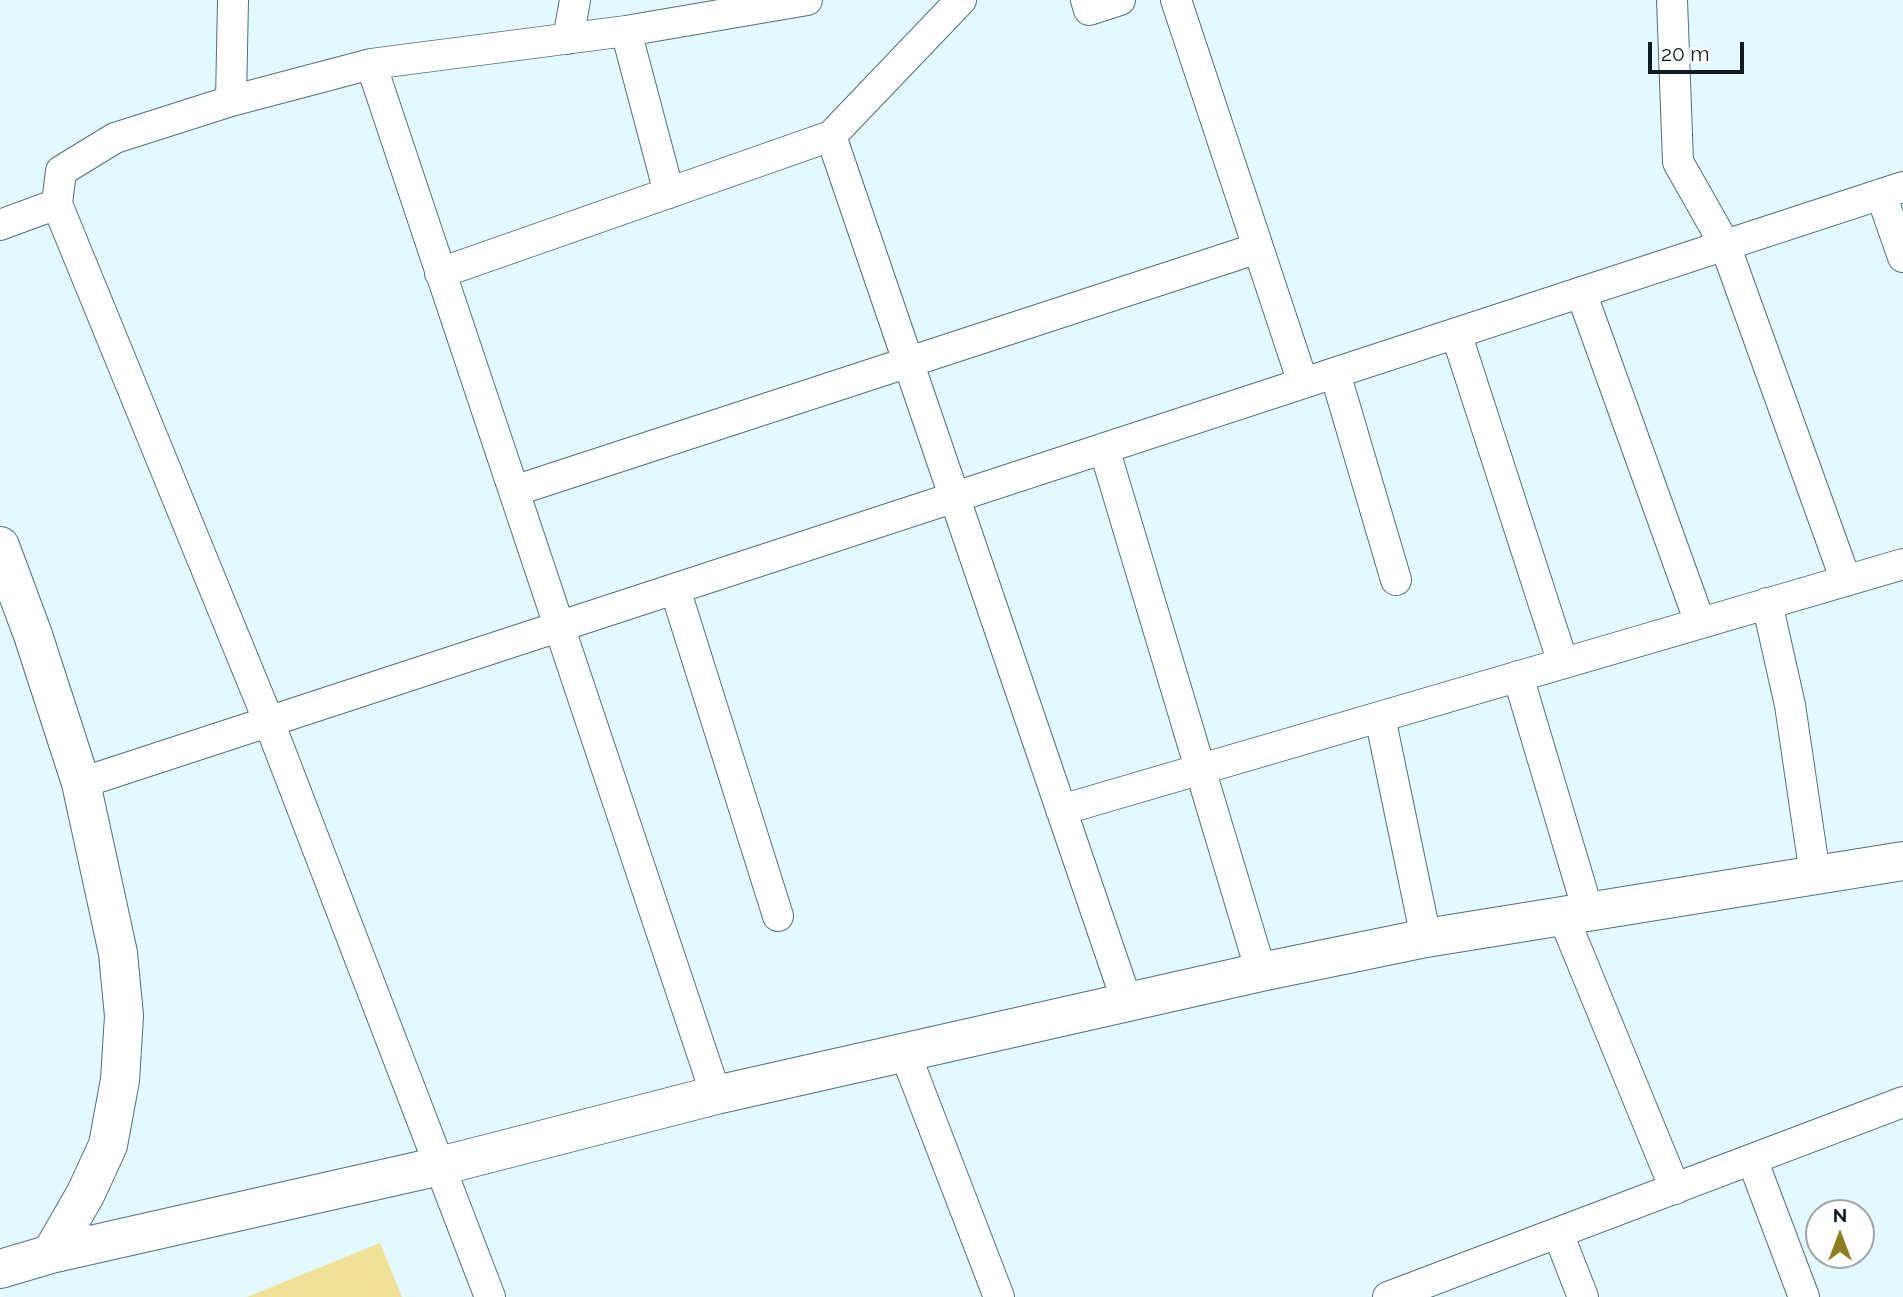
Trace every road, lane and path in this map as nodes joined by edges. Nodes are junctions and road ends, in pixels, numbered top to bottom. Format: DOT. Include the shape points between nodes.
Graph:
graph roads {
  1 [pos="233,0"];
  2 [pos="575,0"];
  3 [pos="807,0"];
  4 [pos="961,0"];
  5 [pos="1086,0"];
  6 [pos="1120,0"];
  7 [pos="1175,0"];
  8 [pos="1672,0"];
  9 [pos="626,32"];
  10 [pos="568,39"];
  11 [pos="371,64"];
  12 [pos="232,101"];
  13 [pos="831,136"];
  14 [pos="1892,190"];
  15 [pos="668,193"];
  16 [pos="57,204"];
  17 [pos="0,225"];
  18 [pos="1725,245"];
  19 [pos="1258,248"];
  20 [pos="1903,257"];
  21 [pos="440,273"];
  22 [pos="1581,292"];
  23 [pos="1456,333"];
  24 [pos="908,362"];
  25 [pos="1335,373"];
  26 [pos="1303,383"];
  27 [pos="1104,448"];
  28 [pos="514,491"];
  29 [pos="954,498"];
  30 [pos="0,546"];
  31 [pos="1903,564"];
  32 [pos="1396,580"];
  33 [pos="1846,581"];
  34 [pos="675,589"];
  35 [pos="1767,603"];
  36 [pos="1700,624"];
  37 [pos="559,627"];
  38 [pos="1563,663"];
  39 [pos="1518,676"];
  40 [pos="1381,717"];
  41 [pos="269,722"];
  42 [pos="1200,769"];
  43 [pos="81,783"];
  44 [pos="1061,810"];
  45 [pos="1903,861"];
  46 [pos="1815,875"];
  47 [pos="1576,914"];
  48 [pos="778,916"];
  49 [pos="1426,938"];
  50 [pos="1261,972"];
  51 [pos="1127,1002"];
  52 [pos="905,1053"];
  53 [pos="716,1096"];
  54 [pos="1903,1102"];
  55 [pos="1752,1160"];
  56 [pos="440,1166"];
  57 [pos="1675,1189"];
  58 [pos="1558,1233"];
  59 [pos="51,1254"];
  60 [pos="0,1269"];
  61 [pos="490,1297"];
  62 [pos="999,1297"];
  63 [pos="1388,1297"];
  64 [pos="1583,1297"];
  65 [pos="1804,1297"];
  1 -- 12 [label="street"];
  2 -- 10 [label="street"];
  3 -- 9 [label="street"];
  4 -- 13 [label="street"];
  5 -- 6 [label="street" via="1089,10"];
  7 -- 19 [label="street"];
  8 -- 18 [label="street" via="1678,162"];
  9 -- 10 [label="street"];
  9 -- 15 [label="street"];
  10 -- 11 [label="street"];
  11 -- 12 [label="street"];
  11 -- 21 [label="street"];
  12 -- 16 [label="street" via="115,138 61,171"];
  13 -- 15 [label="street"];
  13 -- 24 [label="street"];
  14 -- 18 [label="street"];
  14 -- 20 [label="street"];
  15 -- 21 [label="street"];
  16 -- 17 [label="street"];
  16 -- 41 [label="street"];
  18 -- 22 [label="street"];
  18 -- 33 [label="street"];
  19 -- 24 [label="street"];
  19 -- 26 [label="street"];
  21 -- 28 [label="street"];
  22 -- 23 [label="street"];
  22 -- 36 [label="street"];
  23 -- 25 [label="street"];
  23 -- 38 [label="street"];
  24 -- 28 [label="street"];
  24 -- 29 [label="street"];
  25 -- 26 [label="street"];
  25 -- 32 [label="street"];
  26 -- 27 [label="street"];
  27 -- 29 [label="street"];
  27 -- 42 [label="street"];
  28 -- 37 [label="street"];
  29 -- 34 [label="street"];
  29 -- 44 [label="street"];
  30 -- 43 [label="main road"];
  31 -- 33 [label="street"];
  33 -- 35 [label="street"];
  34 -- 37 [label="street"];
  34 -- 48 [label="street"];
  35 -- 36 [label="street"];
  35 -- 46 [label="street" via="1790,705"];
  36 -- 38 [label="street"];
  37 -- 41 [label="street"];
  37 -- 53 [label="street"];
  38 -- 39 [label="street"];
  39 -- 40 [label="street"];
  39 -- 47 [label="street"];
  40 -- 42 [label="street"];
  40 -- 49 [label="street"];
  41 -- 43 [label="street"];
  41 -- 56 [label="street"];
  42 -- 44 [label="street"];
  42 -- 50 [label="street"];
  43 -- 59 [label="main road" via="118,953 124,1016 120,1080 108,1145"];
  44 -- 51 [label="street"];
  45 -- 46 [label="main road"];
  46 -- 47 [label="main road"];
  47 -- 49 [label="main road"];
  47 -- 57 [label="street"];
  49 -- 50 [label="main road"];
  50 -- 51 [label="main road"];
  51 -- 52 [label="main road"];
  52 -- 53 [label="main road"];
  52 -- 62 [label="street"];
  53 -- 56 [label="main road"];
  54 -- 55 [label="street"];
  55 -- 57 [label="street"];
  55 -- 65 [label="street"];
  56 -- 59 [label="main road"];
  56 -- 61 [label="street"];
  57 -- 58 [label="street"];
  58 -- 63 [label="street"];
  58 -- 64 [label="street"];
  59 -- 60 [label="main road"];
}
